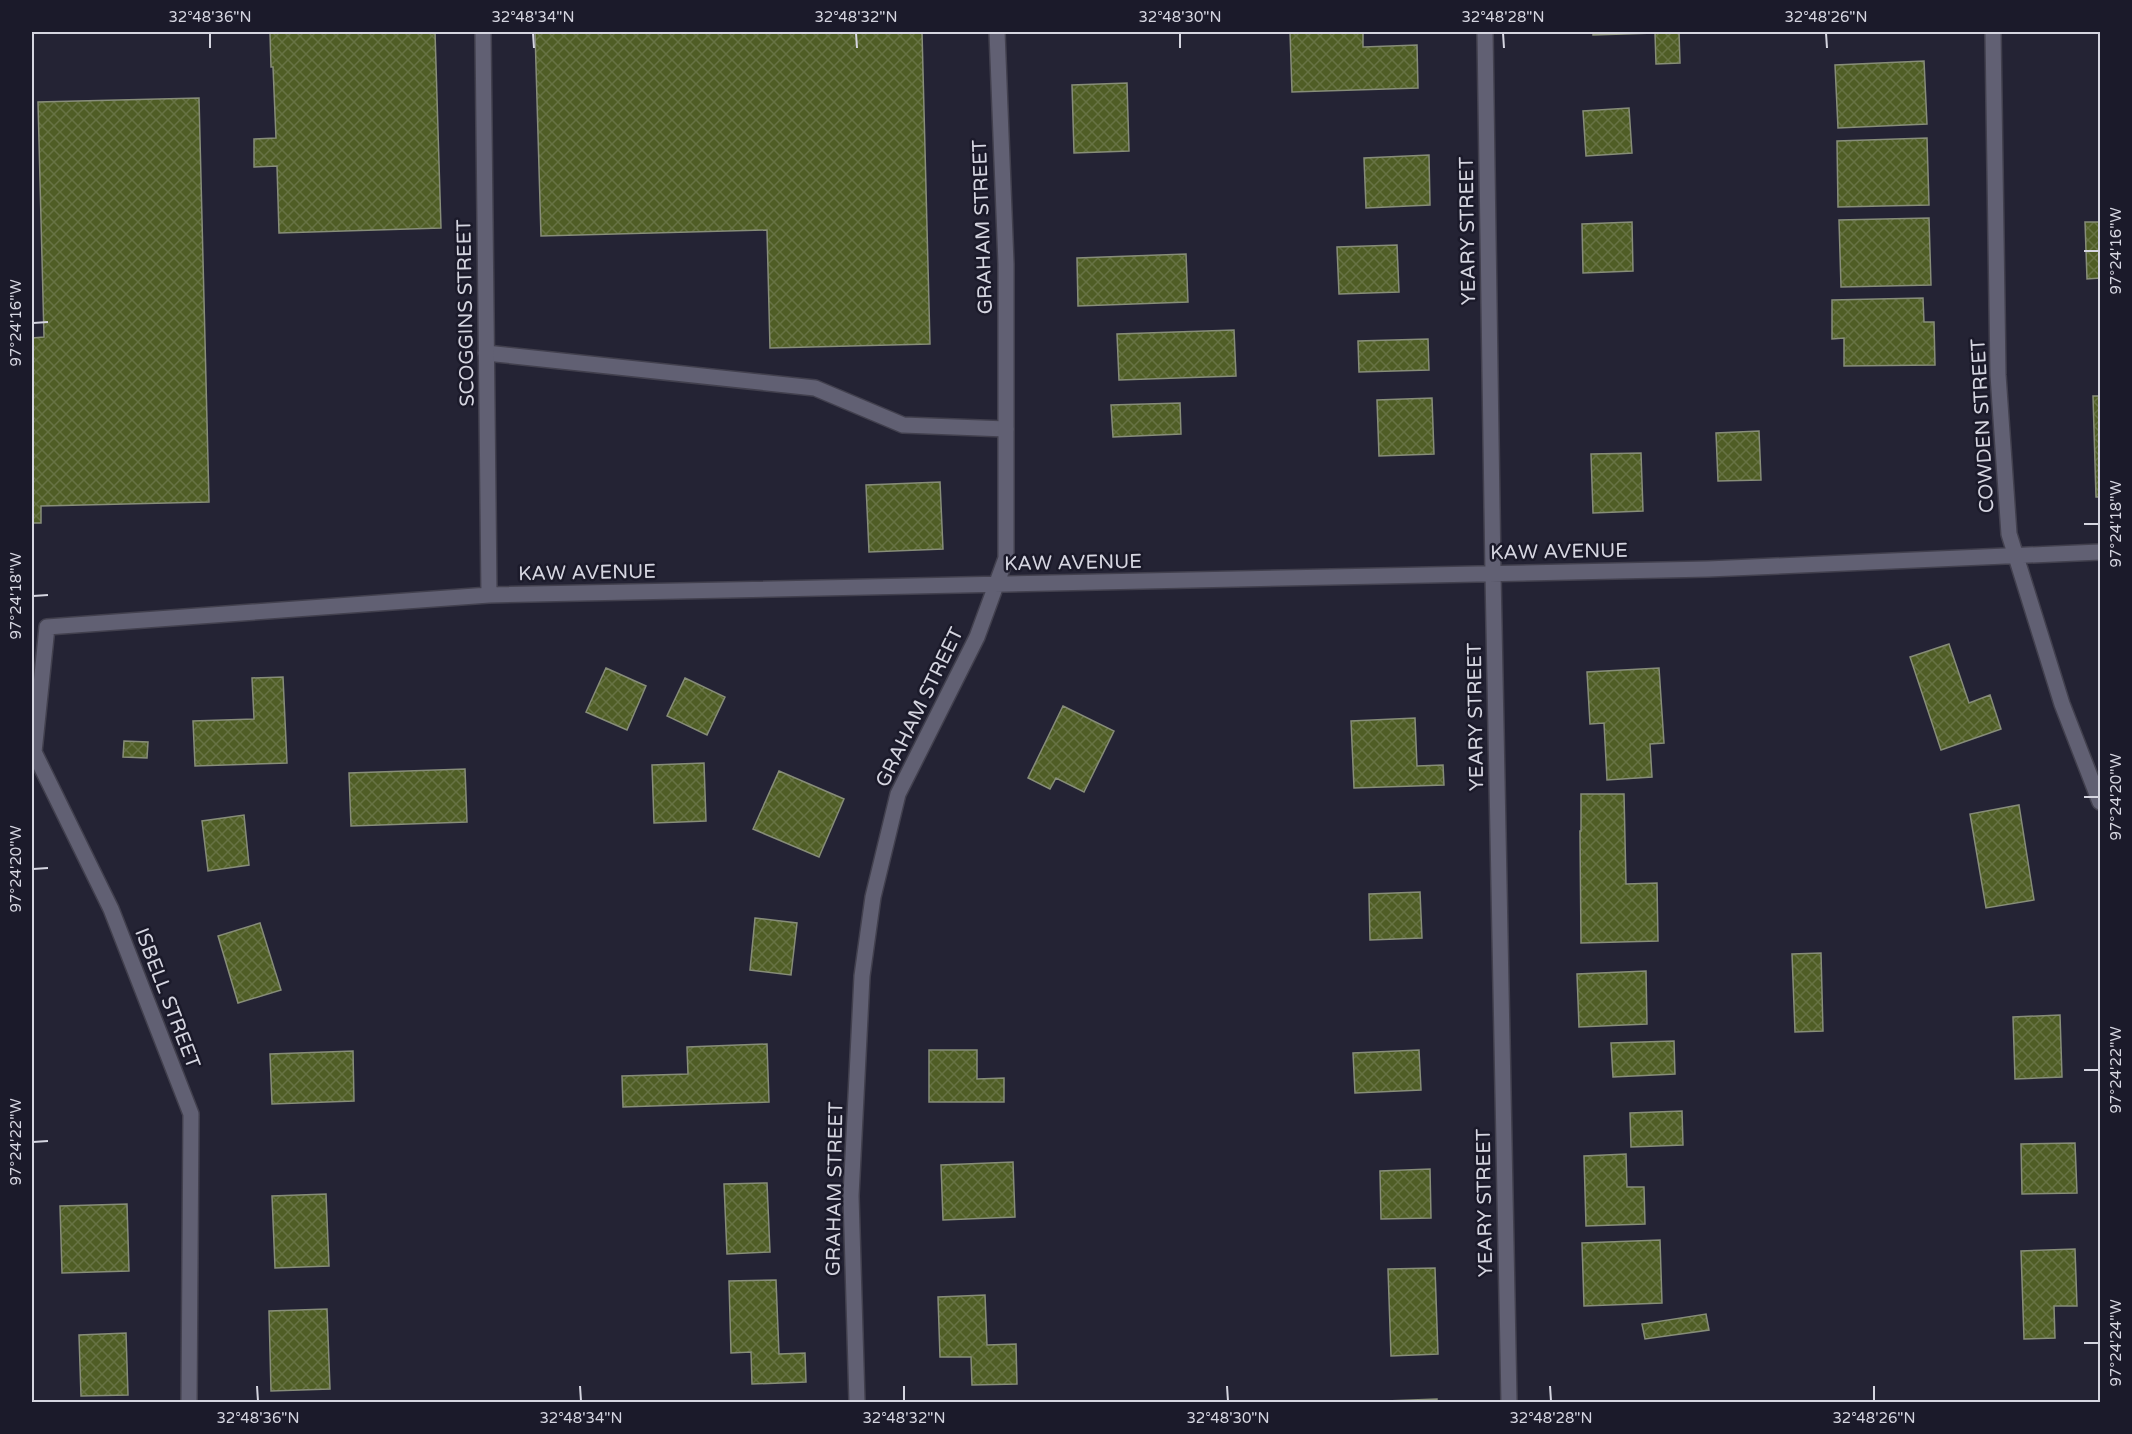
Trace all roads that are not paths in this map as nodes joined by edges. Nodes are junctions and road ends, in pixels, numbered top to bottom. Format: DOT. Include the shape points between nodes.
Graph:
graph roads {
  1 [pos="483,32"];
  2 [pos="997,32"];
  3 [pos="1485,32"];
  4 [pos="1993,32"];
  5 [pos="486,353"];
  6 [pos="1006,429"];
  7 [pos="2100,552"];
  8 [pos="2016,555"];
  9 [pos="1493,574"];
  10 [pos="997,585"];
  11 [pos="489,595"];
  12 [pos="47,627"];
  13 [pos="2100,802"];
  14 [pos="189,1402"];
  15 [pos="857,1402"];
  16 [pos="1509,1402"];
  1 -- 5 [label="street, SCOGGINS STREET"];
  2 -- 6 [label="street, GRAHAM STREET" via="1006,264"];
  3 -- 9 [label="street, YEARY STREET"];
  4 -- 8 [label="street, COWDEN STREET" via="1998,375 2009,534"];
  5 -- 6 [label="street" via="815,387 903,425"];
  5 -- 11 [label="street, SCOGGINS STREET"];
  6 -- 10 [label="street, GRAHAM STREET" via="1006,558"];
  7 -- 8 [label="street, KAW AVENUE"];
  8 -- 9 [label="street, KAW AVENUE"];
  8 -- 13 [label="street, COWDEN STREET" via="2062,704"];
  9 -- 10 [label="street, KAW AVENUE"];
  9 -- 16 [label="street, YEARY STREET"];
  10 -- 11 [label="street, KAW AVENUE"];
  10 -- 15 [label="street, GRAHAM STREET" via="977,637 898,794 873,897 862,976 851,1196"];
  11 -- 12 [label="street, KAW AVENUE"];
  12 -- 14 [label="street, ISBELL STREET" via="34,752 111,909 191,1114"];
}
